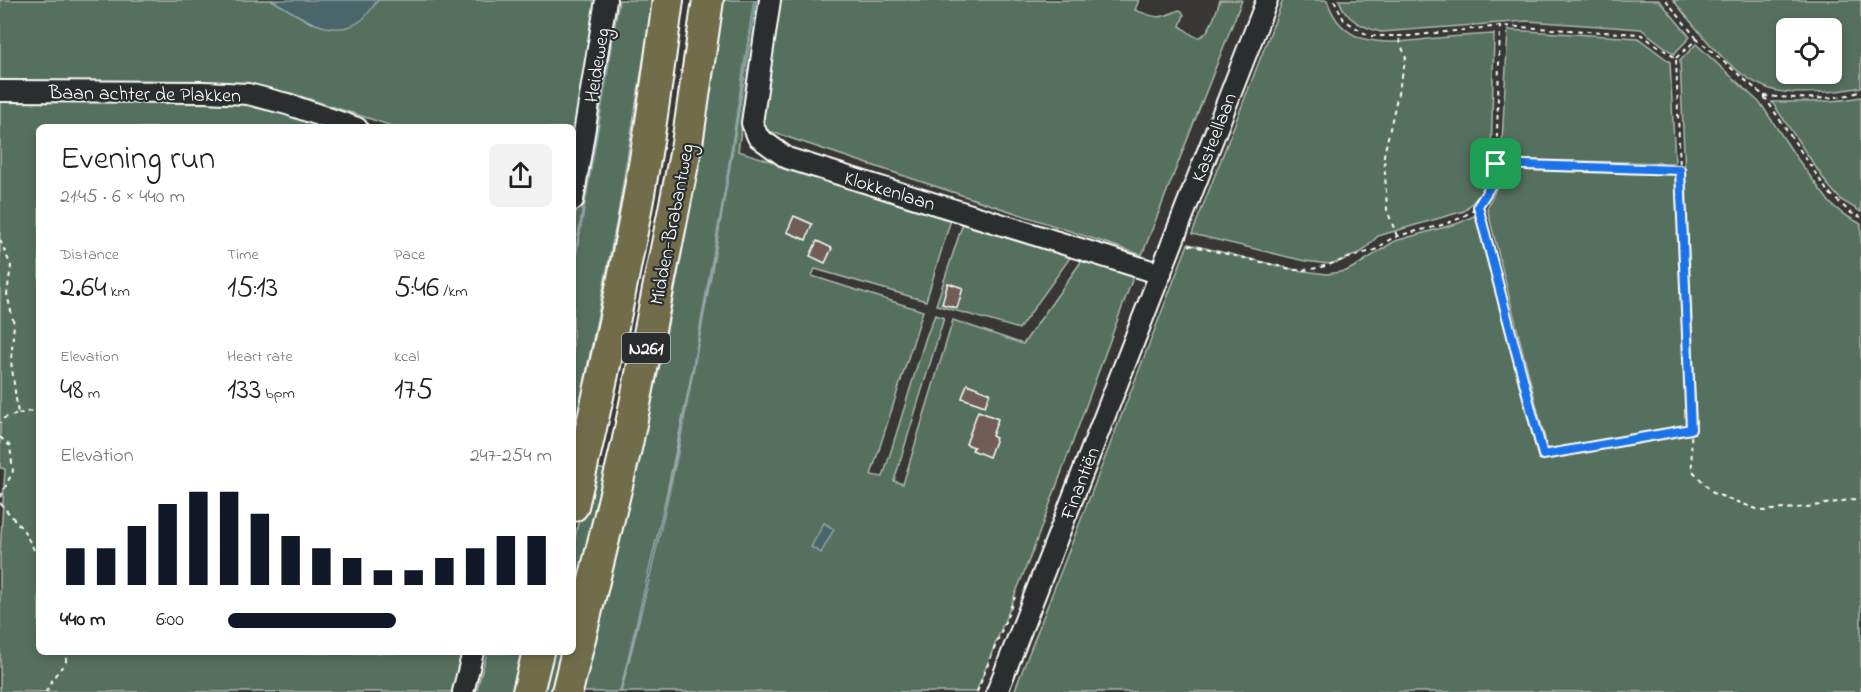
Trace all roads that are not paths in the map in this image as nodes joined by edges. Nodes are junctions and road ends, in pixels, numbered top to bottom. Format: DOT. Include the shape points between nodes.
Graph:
graph roads {
  1 [pos="606,0"];
  2 [pos="668,0"];
  3 [pos="708,0"];
  4 [pos="770,0"];
  5 [pos="1267,0"];
  6 [pos="0,91"];
  7 [pos="345,124"];
  8 [pos="576,170"];
  9 [pos="1161,274"];
  10 [pos="576,493"];
  11 [pos="472,655"];
  12 [pos="537,655"];
  13 [pos="576,655"];
  14 [pos="576,655"];
  15 [pos="463,692"];
  16 [pos="528,692"];
  17 [pos="567,692"];
  18 [pos="997,692"];
  1 -- 8 [label="street, Heideweg"];
  2 -- 10 [label="highway, Midden-Brabantweg / N261" via="626,258"];
  3 -- 14 [label="highway, Midden-Brabantweg / N261" via="687,144 627,444"];
  4 -- 9 [label="street, Klokkenlaan" via="752,123 758,137 768,146 787,158"];
  5 -- 9 [label="street, Kasteellaan"];
  6 -- 7 [label="street, Baan achter de Plakken" via="248,94"];
  9 -- 18 [label="street, Finantiën"];
  11 -- 15 [label="street"];
  12 -- 16 [label="highway"];
  13 -- 17 [label="highway, Midden-Brabantweg / N261"];
}
